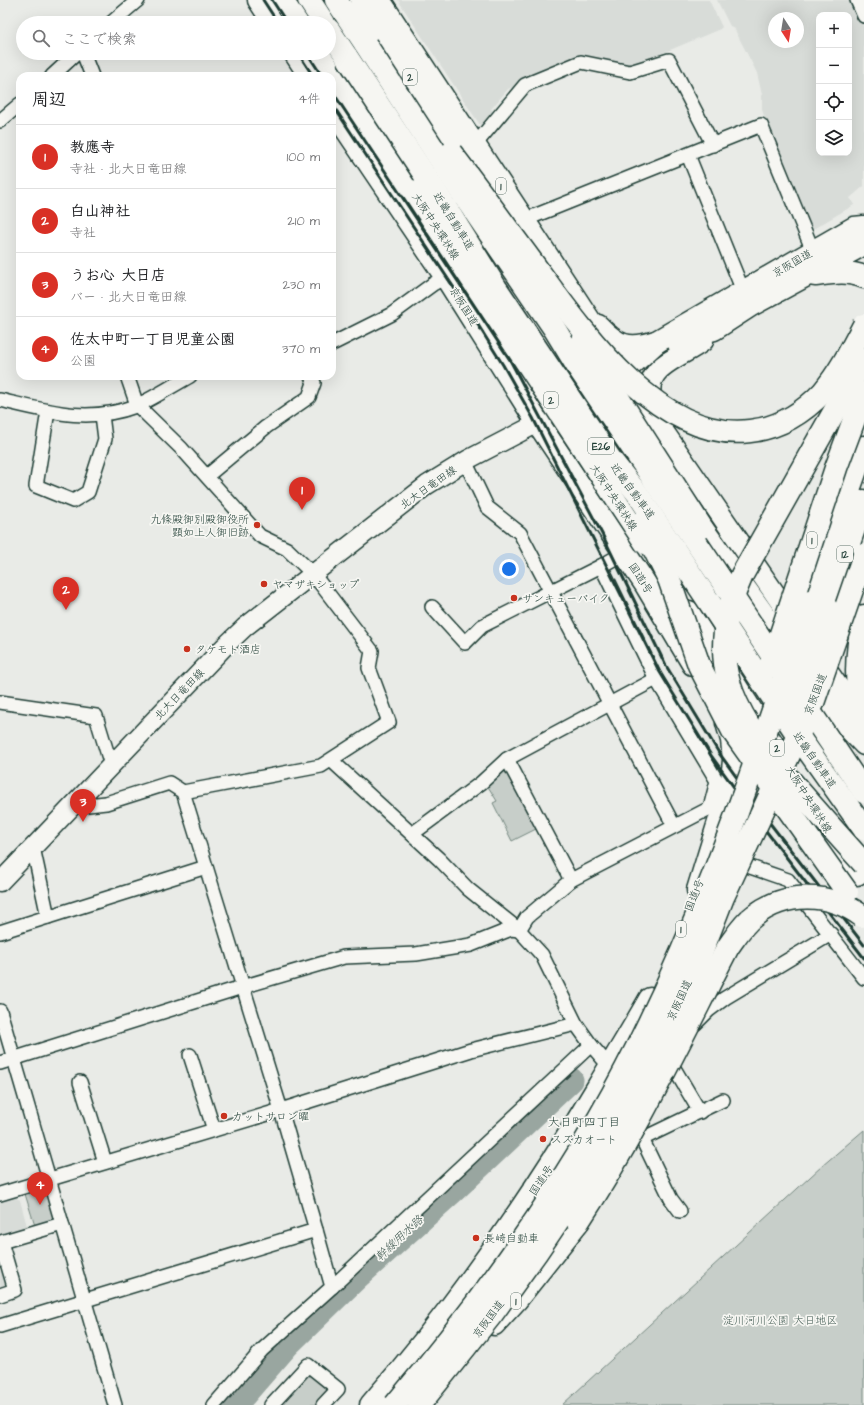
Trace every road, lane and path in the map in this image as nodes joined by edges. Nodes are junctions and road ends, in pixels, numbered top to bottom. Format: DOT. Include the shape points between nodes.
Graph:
graph roads {
  1 [pos="138,0"];
  2 [pos="259,0"];
  3 [pos="283,0"];
  4 [pos="309,0"];
  5 [pos="336,0"];
  6 [pos="360,0"];
  7 [pos="379,0"];
  8 [pos="857,0"];
  9 [pos="119,16"];
  10 [pos="291,16"];
  11 [pos="294,16"];
  12 [pos="319,16"];
  13 [pos="864,16"];
  14 [pos="336,41"];
  15 [pos="366,46"];
  16 [pos="69,60"];
  17 [pos="86,60"];
  18 [pos="300,60"];
  19 [pos="305,60"];
  20 [pos="317,60"];
  21 [pos="322,60"];
  22 [pos="327,60"];
  23 [pos="56,72"];
  24 [pos="90,72"];
  25 [pos="307,72"];
  26 [pos="316,72"];
  27 [pos="323,72"];
  28 [pos="327,72"];
  29 [pos="330,72"];
  30 [pos="336,96"];
  31 [pos="16,107"];
  32 [pos="0,121"];
  33 [pos="713,145"];
  34 [pos="467,150"];
  35 [pos="688,155"];
  36 [pos="382,165"];
  37 [pos="524,220"];
  38 [pos="862,230"];
  39 [pos="813,251"];
  40 [pos="808,275"];
  41 [pos="446,277"];
  42 [pos="864,277"];
  43 [pos="743,291"];
  44 [pos="586,314"];
  45 [pos="864,325"];
  46 [pos="714,329"];
  47 [pos="336,342"];
  48 [pos="656,342"];
  49 [pos="864,359"];
  50 [pos="623,372"];
  51 [pos="128,380"];
  52 [pos="183,380"];
  53 [pos="312,380"];
  54 [pos="864,393"];
  55 [pos="584,396"];
  56 [pos="0,400"];
  57 [pos="137,405"];
  58 [pos="48,411"];
  59 [pos="102,415"];
  60 [pos="538,423"];
  61 [pos="864,447"];
  62 [pos="674,449"];
  63 [pos="611,460"];
  64 [pos="465,461"];
  65 [pos="207,476"];
  66 [pos="864,501"];
  67 [pos="624,553"];
  68 [pos="864,555"];
  69 [pos="601,566"];
  70 [pos="313,574"];
  71 [pos="646,585"];
  72 [pos="551,591"];
  73 [pos="818,604"];
  74 [pos="432,607"];
  75 [pos="864,616"];
  76 [pos="656,679"];
  77 [pos="0,702"];
  78 [pos="611,704"];
  79 [pos="861,718"];
  80 [pos="864,745"];
  81 [pos="506,759"];
  82 [pos="332,761"];
  83 [pos="111,765"];
  84 [pos="183,792"];
  85 [pos="864,792"];
  86 [pos="70,807"];
  87 [pos="674,826"];
  88 [pos="864,829"];
  89 [pos="412,834"];
  90 [pos="864,842"];
  91 [pos="33,847"];
  92 [pos="709,853"];
  93 [pos="206,867"];
  94 [pos="862,874"];
  95 [pos="571,880"];
  96 [pos="0,882"];
  97 [pos="715,894"];
  98 [pos="863,916"];
  99 [pos="48,917"];
  100 [pos="519,930"];
  101 [pos="0,932"];
  102 [pos="831,934"];
  103 [pos="864,978"];
  104 [pos="242,987"];
  105 [pos="0,1011"];
  106 [pos="576,1024"];
  107 [pos="591,1046"];
  108 [pos="190,1055"];
  109 [pos="667,1057"];
  110 [pos="6,1061"];
  111 [pos="610,1067"];
  112 [pos="639,1079"];
  113 [pos="80,1082"];
  114 [pos="723,1100"];
  115 [pos="281,1110"];
  116 [pos="700,1112"];
  117 [pos="214,1130"];
  118 [pos="642,1139"];
  119 [pos="105,1162"];
  120 [pos="49,1180"];
  121 [pos="0,1194"];
  122 [pos="680,1211"];
  123 [pos="62,1224"];
  124 [pos="316,1230"];
  125 [pos="332,1287"];
  126 [pos="0,1295"];
  127 [pos="84,1300"];
  128 [pos="0,1326"];
  129 [pos="446,1373"];
  130 [pos="115,1405"];
  131 [pos="214,1405"];
  132 [pos="271,1405"];
  133 [pos="324,1405"];
  134 [pos="371,1405"];
  135 [pos="395,1405"];
  136 [pos="419,1405"];
  1 -- 9 [label="street"];
  2 -- 10 [label="highway"];
  3 -- 11 [label="main road"];
  4 -- 12 [label="highway"];
  5 -- 15 [label="highway, 近畿自動車道 / E26"];
  6 -- 34 [label="main road, 2"];
  7 -- 34 [label="highway, 1"];
  8 -- 13 [label="street"];
  14 -- 63 [label="highway, 近畿自動車道 / E26, bridge"];
  15 -- 45 [label="highway, bridge" via="475,184 590,337 633,382 675,414 702,426 728,432 758,430 782,423 802,411 824,391"];
  15 -- 85 [label="highway, 近畿自動車道 / E26, bridge"];
  16 -- 23 [label="street"];
  17 -- 24 [label="street"];
  18 -- 25 [label="highway"];
  19 -- 26 [label="main road"];
  20 -- 27 [label="main road"];
  21 -- 28 [label="main road"];
  22 -- 29 [label="main road"];
  30 -- 36 [label="highway, 京阪国道 / 1"];
  31 -- 32 [label="street"];
  33 -- 34 [label="street" via="669,60 630,72 581,62 525,86"];
  33 -- 35 [label="street"];
  33 -- 39 [label="street" via="761,125"];
  34 -- 37 [label="highway, 1"];
  34 -- 80 [label="main road, 2, bridge" via="703,528 840,720"];
  35 -- 37 [label="street"];
  35 -- 43 [label="street"];
  36 -- 41 [label="highway, 京阪国道 / 1"];
  36 -- 94 [label="main road, 大阪中央環状線 / 2, bridge" via="412,190"];
  37 -- 44 [label="highway, 1"];
  38 -- 39 [label="highway, 京阪国道"];
  38 -- 40 [label="highway, 京阪国道"];
  39 -- 43 [label="highway, 京阪国道"];
  40 -- 42 [label="highway" via="841,272"];
  40 -- 46 [label="highway, 京阪国道" via="751,305"];
  41 -- 47 [label="street" via="392,314"];
  41 -- 60 [label="highway, 京阪国道 / 1"];
  43 -- 48 [label="highway, 京阪国道"];
  44 -- 48 [label="highway" via="608,336 623,346 641,346"];
  44 -- 50 [label="highway, 1"];
  46 -- 50 [label="highway, 京阪国道" via="698,333 636,370"];
  46 -- 62 [label="main road" via="702,342 658,369 651,382 650,398"];
  48 -- 50 [label="highway, 京阪国道"];
  49 -- 94 [label="highway, bridge" via="742,575 730,608 723,646 727,678 745,721"];
  50 -- 55 [label="highway, 京阪国道"];
  50 -- 62 [label="main road"];
  51 -- 57 [label="street"];
  52 -- 57 [label="street"];
  53 -- 65 [label="street" via="314,383 309,397 266,427"];
  54 -- 97 [label="highway, 1, bridge" via="836,468 764,688"];
  55 -- 60 [label="highway, 京阪国道"];
  55 -- 90 [label="main road" via="839,771 851,795"];
  56 -- 58 [label="street"];
  57 -- 59 [label="street"];
  57 -- 65 [label="street"];
  58 -- 59 [label="street" via="83,416"];
  58 -- 59 [label="street" via="36,486 73,501 88,492 105,438"];
  60 -- 64 [label="main road, 北大日竜田線"];
  60 -- 67 [label="highway, 国道1号 / 1"];
  61 -- 73 [label="highway"];
  62 -- 79 [label="main road"];
  63 -- 88 [label="highway, 近畿自動車道 / E26, bridge" via="637,493 802,743"];
  63 -- 98 [label="highway, bridge" via="627,499 650,537 669,579 699,665 725,718"];
  64 -- 70 [label="main road, 北大日竜田線" via="427,485"];
  64 -- 72 [label="street" via="487,507 520,534"];
  65 -- 70 [label="street" via="260,536 287,549"];
  66 -- 73 [label="highway, 12"];
  67 -- 69 [label="street"];
  67 -- 71 [label="highway, 国道1号 / 1"];
  68 -- 97 [label="highway, 京阪国道 / 1, bridge" via="813,703"];
  69 -- 72 [label="street"];
  69 -- 76 [label="street"];
  70 -- 82 [label="street" via="372,651 369,668 389,722"];
  70 -- 83 [label="main road, 北大日竜田線" via="245,627"];
  71 -- 92 [label="highway, 国道1号 / 1" via="728,724 732,740 732,780"];
  71 -- 94 [label="highway" via="795,797"];
  72 -- 74 [label="street" via="482,626 465,643"];
  72 -- 78 [label="street"];
  73 -- 97 [label="highway, 1, bridge"];
  75 -- 79 [label="highway" via="856,667"];
  76 -- 78 [label="street"];
  76 -- 87 [label="street" via="717,780 710,808"];
  77 -- 83 [label="street" via="96,716"];
  78 -- 81 [label="street"];
  78 -- 87 [label="street"];
  81 -- 89 [label="street" via="481,783"];
  81 -- 95 [label="street"];
  82 -- 84 [label="street" via="321,766"];
  82 -- 89 [label="street"];
  83 -- 86 [label="main road, 北大日竜田線"];
  84 -- 86 [label="street" via="169,783 106,803"];
  84 -- 93 [label="street"];
  86 -- 91 [label="main road, 北大日竜田線"];
  87 -- 95 [label="street"];
  89 -- 100 [label="street" via="468,888"];
  91 -- 96 [label="main road, 北大日竜田線"];
  91 -- 99 [label="street"];
  92 -- 102 [label="street" via="788,880"];
  92 -- 111 [label="highway, 国道1号 / 1" via="698,889 653,992"];
  93 -- 99 [label="street"];
  93 -- 104 [label="street"];
  95 -- 100 [label="street" via="527,918"];
  97 -- 129 [label="highway, 京阪国道 / 1, bridge" via="702,950 616,1126 578,1191 536,1253"];
  97 -- 135 [label="highway, 京阪国道 / 1, bridge" via="600,1118 562,1180 478,1303"];
  98 -- 129 [label="highway, 1, bridge" via="850,907 836,902 796,898 766,908 739,931 728,947 628,1141 583,1215 517,1299"];
  99 -- 101 [label="street"];
  100 -- 104 [label="street" via="511,929 472,945 416,954 344,957"];
  100 -- 106 [label="street" via="542,956"];
  102 -- 103 [label="street"];
  102 -- 109 [label="street" via="725,998 694,1025"];
  104 -- 110 [label="street"];
  104 -- 115 [label="street"];
  105 -- 110 [label="street"];
  106 -- 107 [label="street"];
  106 -- 115 [label="street" via="471,1050"];
  107 -- 111 [label="street"];
  107 -- 125 [label="street"];
  108 -- 117 [label="street"];
  109 -- 112 [label="street"];
  109 -- 116 [label="street"];
  110 -- 120 [label="street"];
  111 -- 112 [label="street" via="632,1079"];
  111 -- 134 [label="highway, 国道1号 / 1" via="534,1192 491,1254 452,1307"];
  112 -- 118 [label="street" via="640,1094 636,1118"];
  113 -- 119 [label="street"];
  114 -- 116 [label="street"];
  115 -- 117 [label="street"];
  115 -- 124 [label="street"];
  116 -- 118 [label="street"];
  117 -- 119 [label="street"];
  118 -- 122 [label="street" via="671,1199"];
  119 -- 120 [label="street"];
  120 -- 121 [label="street"];
  120 -- 123 [label="street"];
  123 -- 126 [label="street" via="1,1242 15,1290"];
  123 -- 127 [label="street"];
  124 -- 125 [label="street"];
  124 -- 127 [label="street"];
  125 -- 131 [label="street" via="262,1350"];
  127 -- 128 [label="street"];
  127 -- 130 [label="street"];
  129 -- 136 [label="highway, 京阪国道 / 1, bridge"];
  132 -- 133 [label="street" via="308,1364 338,1389"];
}
